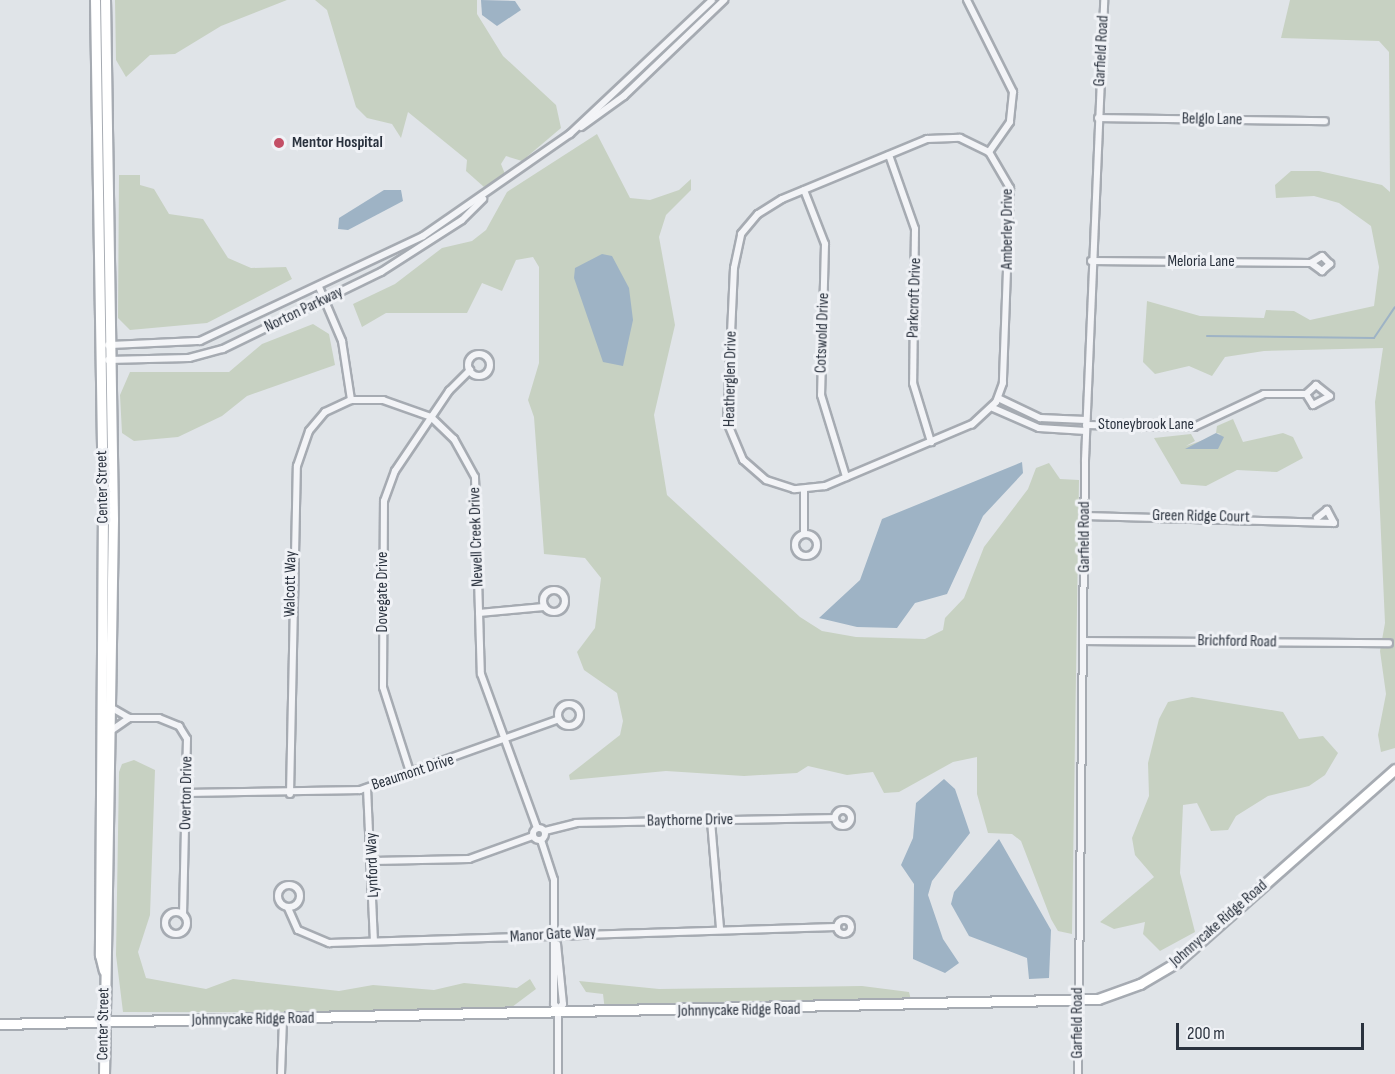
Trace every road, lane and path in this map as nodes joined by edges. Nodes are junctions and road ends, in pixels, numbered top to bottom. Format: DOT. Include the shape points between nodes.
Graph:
graph roads {
  1 [pos="96,0"];
  2 [pos="105,0"];
  3 [pos="712,0"];
  4 [pos="724,0"];
  5 [pos="967,0"];
  6 [pos="1104,0"];
  7 [pos="1098,118"];
  8 [pos="1325,121"];
  9 [pos="570,134"];
  10 [pos="989,152"];
  11 [pos="889,155"];
  12 [pos="804,190"];
  13 [pos="483,198"];
  14 [pos="1091,261"];
  15 [pos="1311,263"];
  16 [pos="319,287"];
  17 [pos="324,299"];
  18 [pos="105,345"];
  19 [pos="106,361"];
  20 [pos="470,370"];
  21 [pos="1305,394"];
  22 [pos="351,400"];
  23 [pos="996,403"];
  24 [pos="102,411"];
  25 [pos="112,411"];
  26 [pos="431,417"];
  27 [pos="1086,425"];
  28 [pos="931,442"];
  29 [pos="846,477"];
  30 [pos="804,489"];
  31 [pos="1085,516"];
  32 [pos="1317,518"];
  33 [pos="804,534"];
  34 [pos="544,606"];
  35 [pos="479,613"];
  36 [pos="1084,641"];
  37 [pos="1389,643"];
  38 [pos="112,708"];
  39 [pos="129,718"];
  40 [pos="559,719"];
  41 [pos="112,730"];
  42 [pos="504,741"];
  43 [pos="1395,769"];
  44 [pos="411,776"];
  45 [pos="367,788"];
  46 [pos="188,793"];
  47 [pos="290,794"];
  48 [pos="835,818"];
  49 [pos="711,821"];
  50 [pos="537,828"];
  51 [pos="545,831"];
  52 [pos="533,836"];
  53 [pos="541,840"];
  54 [pos="373,861"];
  55 [pos="288,908"];
  56 [pos="183,914"];
  57 [pos="836,927"];
  58 [pos="720,929"];
  59 [pos="556,932"];
  60 [pos="374,941"];
  61 [pos="105,974"];
  62 [pos="1078,1002"];
  63 [pos="558,1012"];
  64 [pos="283,1020"];
  65 [pos="104,1022"];
  66 [pos="0,1024"];
  67 [pos="104,1074"];
  68 [pos="281,1074"];
  69 [pos="558,1074"];
  70 [pos="1078,1074"];
  1 -- 18 [label="main road, Center Street"];
  2 -- 18 [label="main road, Center Street"];
  3 -- 9 [label="street, Norton Parkway"];
  4 -- 9 [label="street, Norton Parkway" via="624,96"];
  5 -- 10 [label="street" via="1013,92 1010,122"];
  6 -- 7 [label="street, Garfield Road"];
  7 -- 8 [label="street, Belglo Lane"];
  7 -- 14 [label="street, Garfield Road"];
  9 -- 13 [label="street, Norton Parkway"];
  10 -- 11 [label="street" via="945,137"];
  10 -- 23 [label="street, Amberley Drive" via="1005,173 1011,194"];
  11 -- 12 [label="street"];
  11 -- 28 [label="street, Parkcroft Drive" via="915,229 912,383"];
  12 -- 29 [label="street, Cotswold Drive" via="824,237 821,395"];
  12 -- 30 [label="street, Heatherglen Drive" via="764,208 745,228 734,268 729,431 757,474 776,485"];
  13 -- 16 [label="street, Norton Parkway" via="423,236"];
  13 -- 17 [label="street, Norton Parkway" via="417,250"];
  14 -- 15 [label="street, Meloria Lane"];
  14 -- 27 [label="street, Garfield Road"];
  16 -- 17 [label="street"];
  16 -- 18 [label="street, Norton Parkway" via="200,341"];
  17 -- 19 [label="street, Norton Parkway" via="224,349 189,358"];
  17 -- 22 [label="street" via="342,341"];
  18 -- 19 [label="main road, Center Street"];
  19 -- 24 [label="main road, Center Street"];
  19 -- 25 [label="main road, Center Street"];
  20 -- 26 [label="street, Dovegate Drive"];
  21 -- 27 [label="street, Stoneybrook Lane" via="1264,394 1194,427"];
  22 -- 26 [label="street, Newell Creek Drive" via="397,403"];
  22 -- 47 [label="street, Walcott Way" via="333,406 314,424 293,486"];
  23 -- 27 [label="street" via="1040,418"];
  23 -- 27 [label="street" via="1039,428"];
  23 -- 28 [label="street, Heatherglen Drive" via="972,424"];
  24 -- 25 [label="main road"];
  24 -- 61 [label="main road, Center Street" via="100,955"];
  25 -- 38 [label="main road, Center Street"];
  26 -- 35 [label="street, Newell Creek Drive" via="460,446 477,486"];
  26 -- 44 [label="street, Dovegate Drive" via="392,476 383,506 383,687"];
  27 -- 31 [label="street, Garfield Road"];
  28 -- 29 [label="street, Heatherglen Drive"];
  29 -- 30 [label="street, Heatherglen Drive"];
  30 -- 33 [label="street"];
  31 -- 32 [label="street, Green Ridge Court"];
  31 -- 36 [label="street, Garfield Road"];
  34 -- 35 [label="street"];
  35 -- 42 [label="street, Newell Creek Drive" via="480,674"];
  36 -- 37 [label="street, Brichford Road"];
  36 -- 62 [label="street, Garfield Road"];
  38 -- 39 [label="street, Overton Drive"];
  38 -- 41 [label="main road, Center Street"];
  39 -- 41 [label="street"];
  39 -- 46 [label="street, Overton Drive" via="166,719 182,729 188,745"];
  40 -- 42 [label="street, Beaumont Drive"];
  41 -- 61 [label="main road, Center Street"];
  42 -- 44 [label="street, Beaumont Drive"];
  42 -- 50 [label="street, Newell Creek Drive"];
  43 -- 62 [label="main road, Johnnycake Ridge Road" via="1177,962 1140,984"];
  44 -- 45 [label="street, Beaumont Drive"];
  45 -- 47 [label="street, Beaumont Drive"];
  45 -- 54 [label="street, Lynford Way"];
  46 -- 47 [label="street, Beaumont Drive"];
  46 -- 56 [label="street, Overton Drive"];
  48 -- 49 [label="street, Baythorne Drive"];
  49 -- 51 [label="street, Baythorne Drive" via="576,823"];
  49 -- 58 [label="street"];
  50 -- 51 [label="street"];
  50 -- 52 [label="street"];
  51 -- 53 [label="street"];
  52 -- 53 [label="street"];
  52 -- 54 [label="street" via="469,859"];
  53 -- 59 [label="street" via="554,880"];
  54 -- 60 [label="street, Lynford Way"];
  55 -- 60 [label="street, Manor Gate Way" via="294,926 315,939"];
  57 -- 58 [label="street, Manor Gate Way"];
  58 -- 59 [label="street, Manor Gate Way"];
  59 -- 60 [label="street, Manor Gate Way"];
  59 -- 63 [label="street" via="554,1004"];
  61 -- 65 [label="main road, Center Street"];
  62 -- 63 [label="main road, Johnnycake Ridge Road"];
  62 -- 70 [label="street, Garfield Road"];
  63 -- 64 [label="main road, Johnnycake Ridge Road"];
  63 -- 69 [label="street"];
  64 -- 65 [label="main road, Johnnycake Ridge Road"];
  64 -- 68 [label="street"];
  65 -- 66 [label="main road, Johnnycake Ridge Road"];
  65 -- 67 [label="main road, Center Street"];
}
